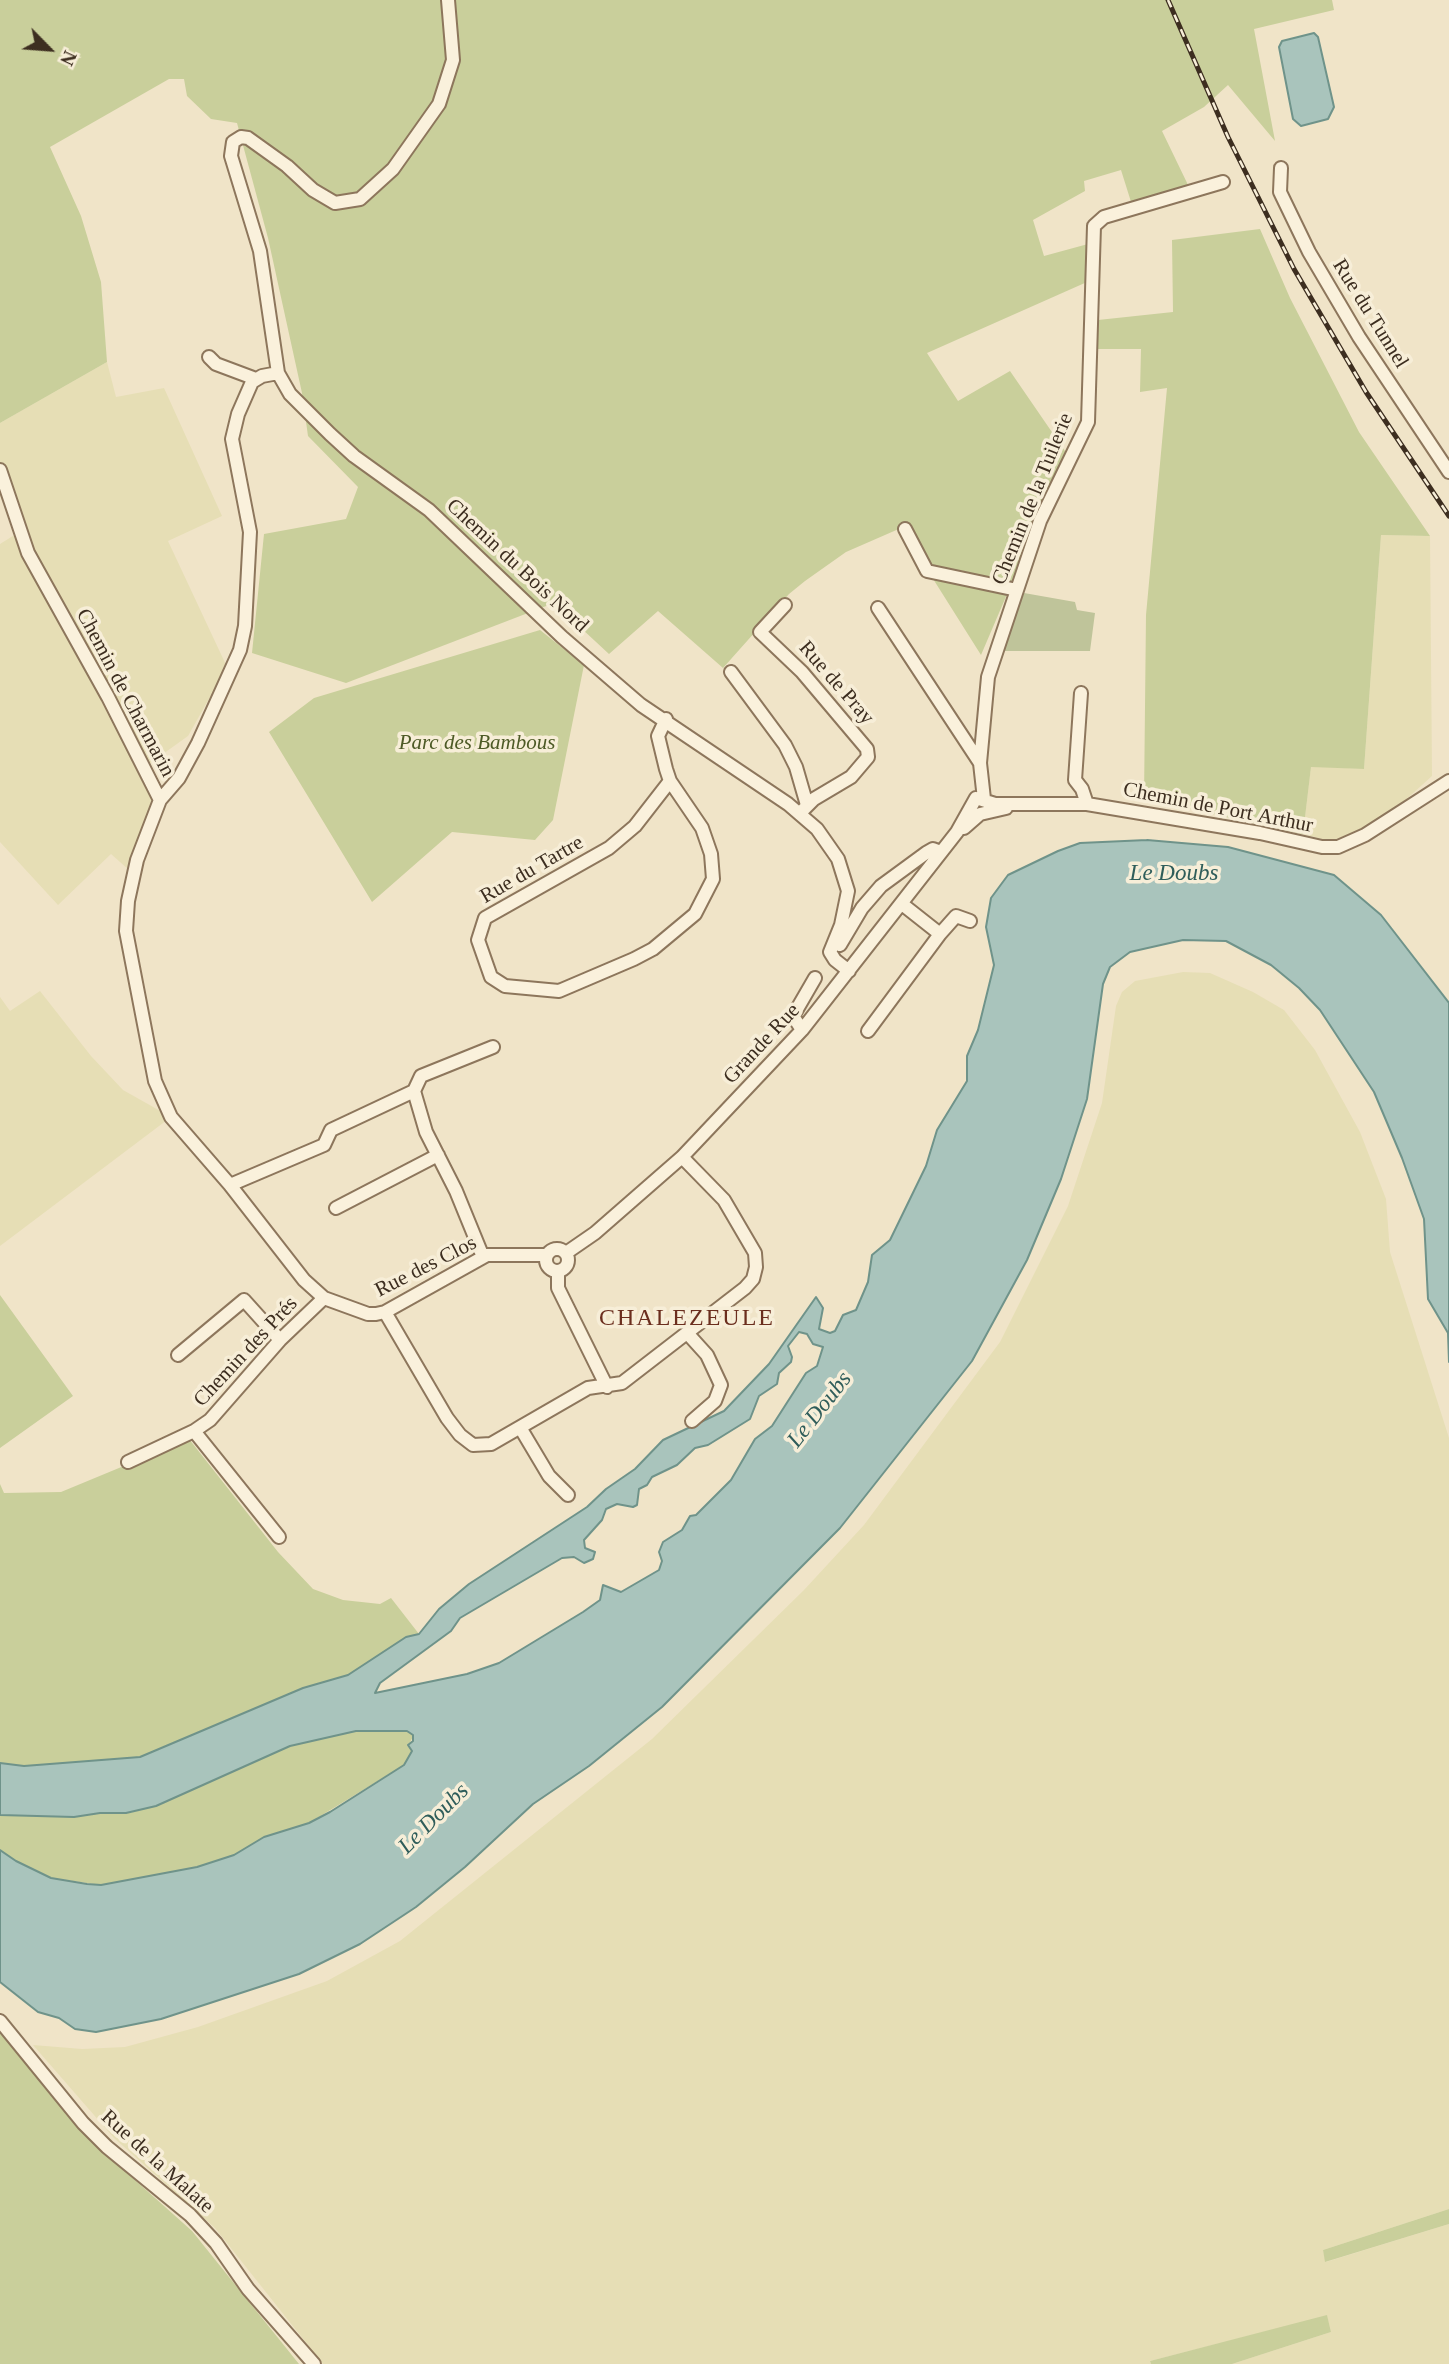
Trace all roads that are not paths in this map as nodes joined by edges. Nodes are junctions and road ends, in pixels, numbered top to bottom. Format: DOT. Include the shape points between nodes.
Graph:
graph roads {
  1 [pos="448,0"];
  2 [pos="1281,168"];
  3 [pos="1223,182"];
  4 [pos="209,357"];
  5 [pos="278,373"];
  6 [pos="256,379"];
  7 [pos="0,470"];
  8 [pos="1449,472"];
  9 [pos="905,529"];
  10 [pos="1017,590"];
  11 [pos="785,605"];
  12 [pos="878,608"];
  13 [pos="731,672"];
  14 [pos="1081,693"];
  15 [pos="666,719"];
  16 [pos="980,769"];
  17 [pos="670,781"];
  18 [pos="1449,781"];
  19 [pos="160,800"];
  20 [pos="1087,804"];
  21 [pos="980,806"];
  22 [pos="803,809"];
  23 [pos="942,852"];
  24 [pos="902,904"];
  25 [pos="970,921"];
  26 [pos="940,934"];
  27 [pos="840,945"];
  28 [pos="849,971"];
  29 [pos="815,978"];
  30 [pos="802,1030"];
  31 [pos="868,1031"];
  32 [pos="493,1047"];
  33 [pos="414,1091"];
  34 [pos="438,1155"];
  35 [pos="682,1157"];
  36 [pos="230,1185"];
  37 [pos="336,1208"];
  38 [pos="566,1253"];
  39 [pos="547,1255"];
  40 [pos="483,1257"];
  41 [pos="558,1272"];
  42 [pos="324,1298"];
  43 [pos="385,1312"];
  44 [pos="688,1334"];
  45 [pos="280,1340"];
  46 [pos="178,1355"];
  47 [pos="607,1387"];
  48 [pos="692,1421"];
  49 [pos="521,1429"];
  50 [pos="194,1431"];
  51 [pos="128,1462"];
  52 [pos="568,1495"];
  53 [pos="279,1537"];
  54 [pos="0,2021"];
  55 [pos="314,2364"];
  1 -- 5 [label="street, Chemin du Bois Nord" via="453,60 439,104 393,169 360,199 348,203 327,199 248,138 233,142 231,156 260,251"];
  2 -- 8 [label="street, Rue du Tunnel" via="1280,192 1308,252"];
  3 -- 10 [label="street, Chemin de la Tuilerie" via="1104,217 1094,226 1088,422 1040,521"];
  4 -- 6 [label="street"];
  5 -- 6 [label="street"];
  5 -- 15 [label="street, Chemin du Bois Nord" via="302,408 354,456 429,510 572,645 641,705"];
  6 -- 19 [label="street" via="238,414 231,446 250,532 240,650 198,743 179,778"];
  7 -- 19 [label="street, Chemin de Charmarin" via="28,553"];
  9 -- 10 [label="street" via="927,571"];
  10 -- 16 [label="street, Chemin de la Tuilerie" via="988,677"];
  11 -- 22 [label="street, Rue de Pray" via="760,632 802,672 867,749 868,757 851,777"];
  12 -- 16 [label="street"];
  13 -- 22 [label="street" via="785,745 796,766"];
  14 -- 20 [label="street" via="1075,780"];
  15 -- 17 [label="street, Rue du Tartre" via="658,745"];
  15 -- 22 [label="street, Chemin du Bois Nord"];
  16 -- 21 [label="street, Chemin de la Tuilerie"];
  17 -- 17 [label="street, Rue du Tartre" via="702,828 711,854 713,879 692,918 634,959 559,991 505,986 491,977 478,940 485,918 609,848 635,825"];
  18 -- 20 [label="street, Chemin de Port Arthur" via="1338,847 1322,848 1260,832"];
  19 -- 36 [label="street, Chemin de Charmarin" via="131,883 128,944 148,1053 163,1105"];
  20 -- 21 [label="street, Chemin de Port Arthur"];
  21 -- 23 [label="street, Grande Rue"];
  22 -- 28 [label="street, Chemin du Bois Nord" via="841,870 847,899 831,952"];
  23 -- 24 [label="street, Grande Rue"];
  23 -- 27 [label="street" via="933,849 881,886"];
  24 -- 26 [label="street"];
  24 -- 28 [label="street, Grande Rue"];
  25 -- 26 [label="street" via="956,916"];
  26 -- 31 [label="street"];
  28 -- 30 [label="street, Grande Rue"];
  29 -- 30 [label="street" via="793,1016"];
  30 -- 35 [label="street, Grande Rue"];
  32 -- 33 [label="street" via="421,1076"];
  33 -- 34 [label="street"];
  33 -- 36 [label="street" via="331,1129 324,1145"];
  34 -- 37 [label="street"];
  34 -- 40 [label="street"];
  35 -- 38 [label="street, Grande Rue"];
  35 -- 44 [label="street" via="724,1200 755,1253 756,1267 745,1288"];
  36 -- 42 [label="street, Chemin de Charmarin" via="304,1280"];
  38 -- 39 [label="street" via="556,1249"];
  38 -- 41 [label="street" via="569,1264"];
  39 -- 40 [label="street, Rue des Clos"];
  39 -- 41 [label="street" via="547,1266"];
  40 -- 43 [label="street, Rue des Clos"];
  41 -- 47 [label="street" via="558,1288"];
  42 -- 43 [label="street, Rue des Clos" via="368,1314"];
  42 -- 45 [label="street, Chemin des Prés"];
  43 -- 49 [label="street" via="460,1435 472,1445 491,1444"];
  44 -- 47 [label="street" via="636,1375"];
  44 -- 48 [label="street" via="707,1355 721,1384 715,1401"];
  45 -- 46 [label="street" via="244,1300"];
  45 -- 50 [label="street, Chemin des Prés" via="227,1404"];
  47 -- 49 [label="street" via="588,1388"];
  49 -- 52 [label="street" via="549,1476"];
  50 -- 51 [label="street, Chemin des Prés"];
  50 -- 53 [label="street, Chemin des Prés"];
  54 -- 55 [label="street, Rue de la Malate" via="83,2123 216,2243 248,2289"];
}
